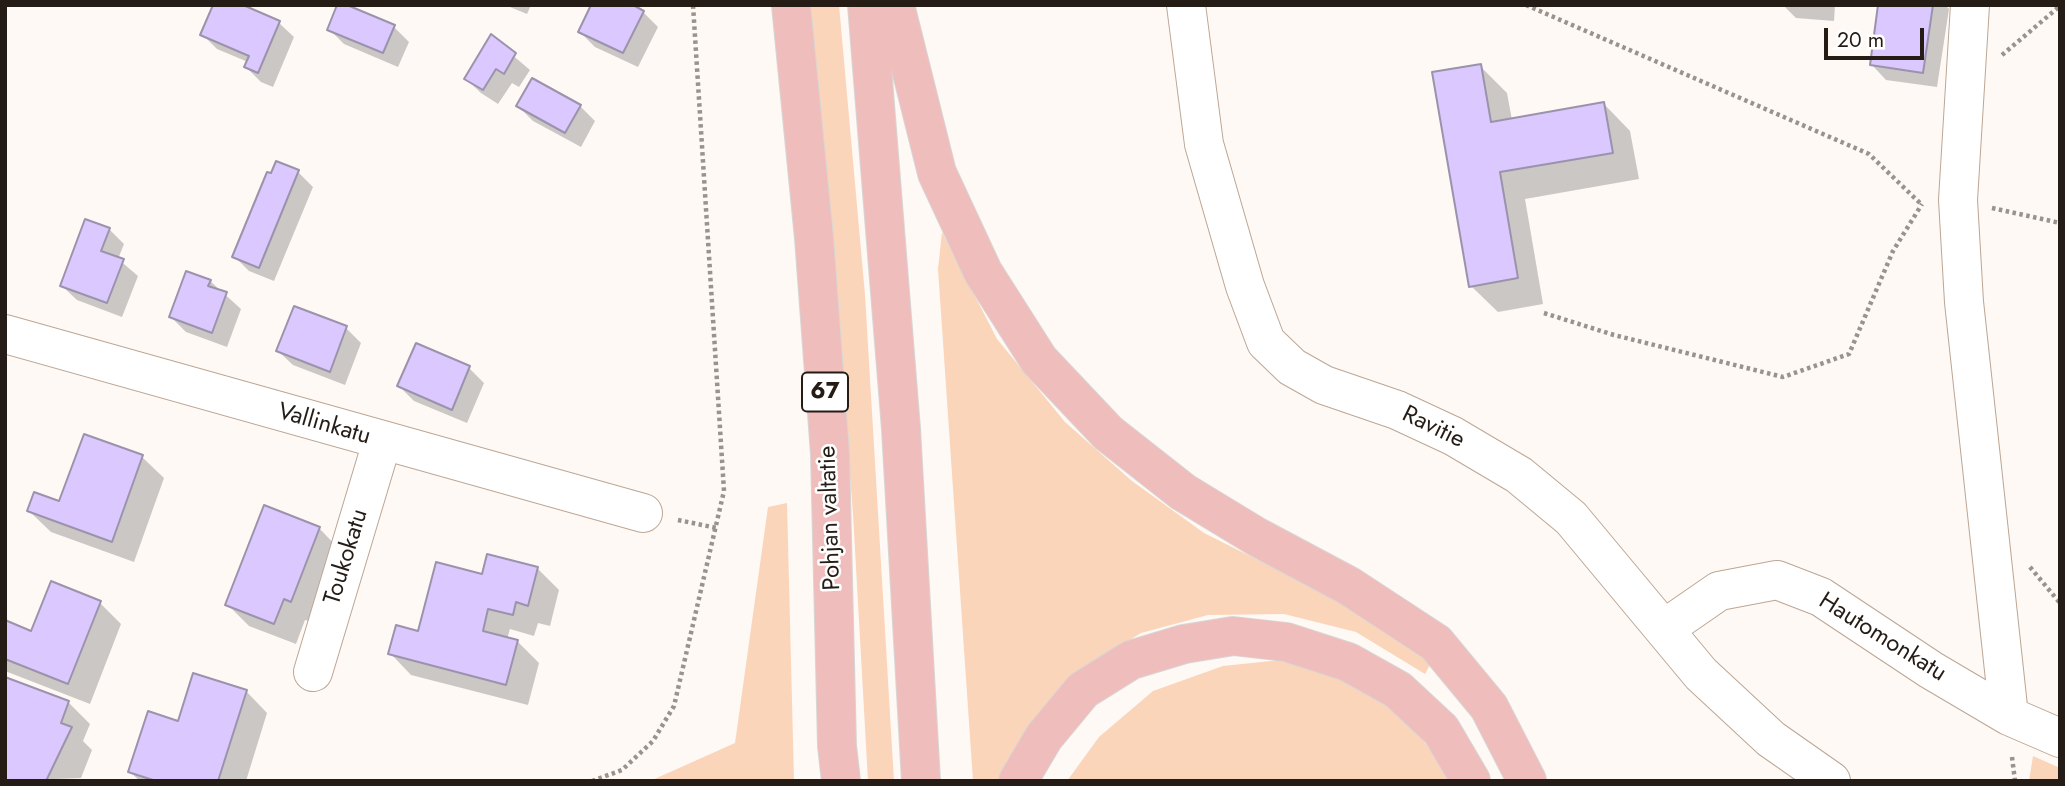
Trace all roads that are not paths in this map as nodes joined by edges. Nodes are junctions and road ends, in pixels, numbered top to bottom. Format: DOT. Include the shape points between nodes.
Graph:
graph roads {
  1 [pos="791,5"];
  2 [pos="867,5"];
  3 [pos="895,5"];
  4 [pos="1186,5"];
  5 [pos="1970,5"];
  6 [pos="5,334"];
  7 [pos="382,442"];
  8 [pos="643,513"];
  9 [pos="1664,629"];
  10 [pos="313,671"];
  11 [pos="2010,716"];
  12 [pos="2060,738"];
  13 [pos="838,769"];
  14 [pos="921,781"];
  15 [pos="1018,781"];
  16 [pos="1471,781"];
  17 [pos="1527,781"];
  18 [pos="1831,781"];
  1 -- 13 [label="highway, Pohjan valtatie / 67" via="830,454"];
  2 -- 14 [label="highway" via="901,429"];
  3 -- 17 [label="highway" via="937,173 983,272 1039,360 1108,433 1183,492 1349,586 1436,643 1489,707"];
  4 -- 9 [label="street, Ravitie" via="1204,144 1266,342 1292,367 1324,385 1419,420 1519,475 1571,518"];
  5 -- 11 [label="street" via="1958,200 1964,302"];
  6 -- 7 [label="street, Vallinkatu"];
  7 -- 8 [label="street, Vallinkatu"];
  7 -- 10 [label="street, Toukokatu"];
  9 -- 11 [label="street, Hautomonkatu" via="1719,591 1777,580 1821,597"];
  9 -- 18 [label="street, Ravitie" via="1701,674 1770,739"];
  11 -- 12 [label="street, Hautomonkatu"];
  15 -- 16 [label="highway" via="1044,737 1083,690 1131,660 1233,636 1286,642 1348,662 1398,690 1441,730"];
}
